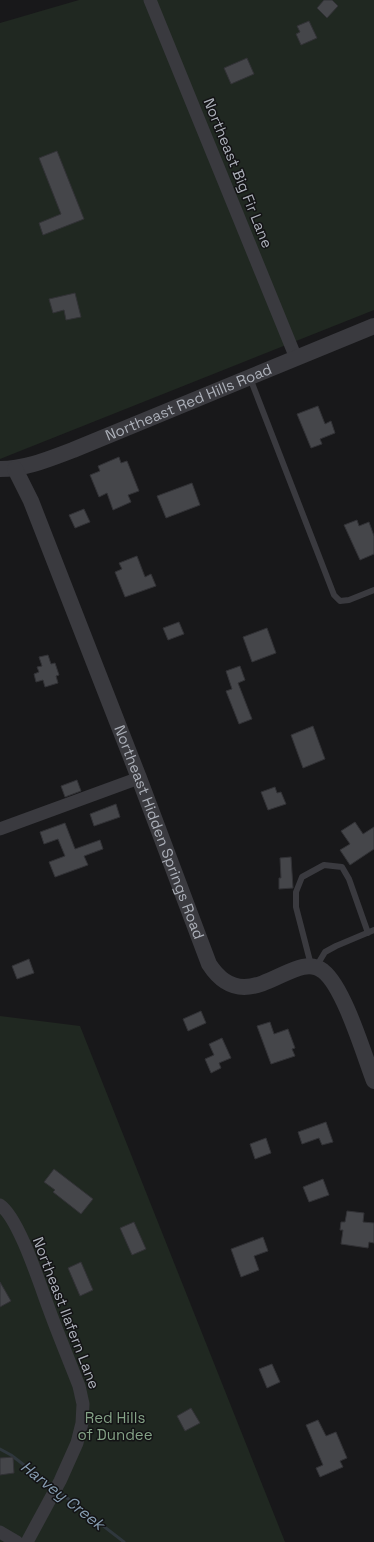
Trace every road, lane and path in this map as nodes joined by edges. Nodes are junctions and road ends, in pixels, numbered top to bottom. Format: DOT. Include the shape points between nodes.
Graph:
graph roads {
  1 [pos="150,0"];
  2 [pos="374,326"];
  3 [pos="296,358"];
  4 [pos="250,377"];
  5 [pos="7,469"];
  6 [pos="374,590"];
  7 [pos="139,778"];
  8 [pos="0,829"];
  9 [pos="371,931"];
  10 [pos="314,966"];
  11 [pos="374,1081"];
  12 [pos="2,1206"];
  13 [pos="0,1532"];
  14 [pos="17,1542"];
  15 [pos="27,1542"];
  1 -- 3 [label="street, Northeast Big Fir Lane"];
  2 -- 3 [label="street, Northeast Red Hills Road"];
  3 -- 4 [label="street, Northeast Red Hills Road"];
  4 -- 5 [label="street, Northeast Red Hills Road" via="73,450 41,462"];
  4 -- 6 [label="lane" via="334,595 340,601 349,600"];
  5 -- 7 [label="street, Northeast Hidden Springs Road" via="31,501"];
  7 -- 8 [label="street"];
  7 -- 10 [label="street, Northeast Hidden Springs Road" via="204,954 216,974 228,984 251,987 301,968"];
  9 -- 10 [label="lane" via="325,952"];
  9 -- 10 [label="lane" via="342,867 324,866 302,877 296,892 296,907"];
  10 -- 11 [label="street" via="325,972 337,988"];
  12 -- 15 [label="street, Northeast Ilafern Lane" via="15,1226 36,1272 79,1386 83,1404 77,1443"];
  13 -- 14 [label="street"];
}
